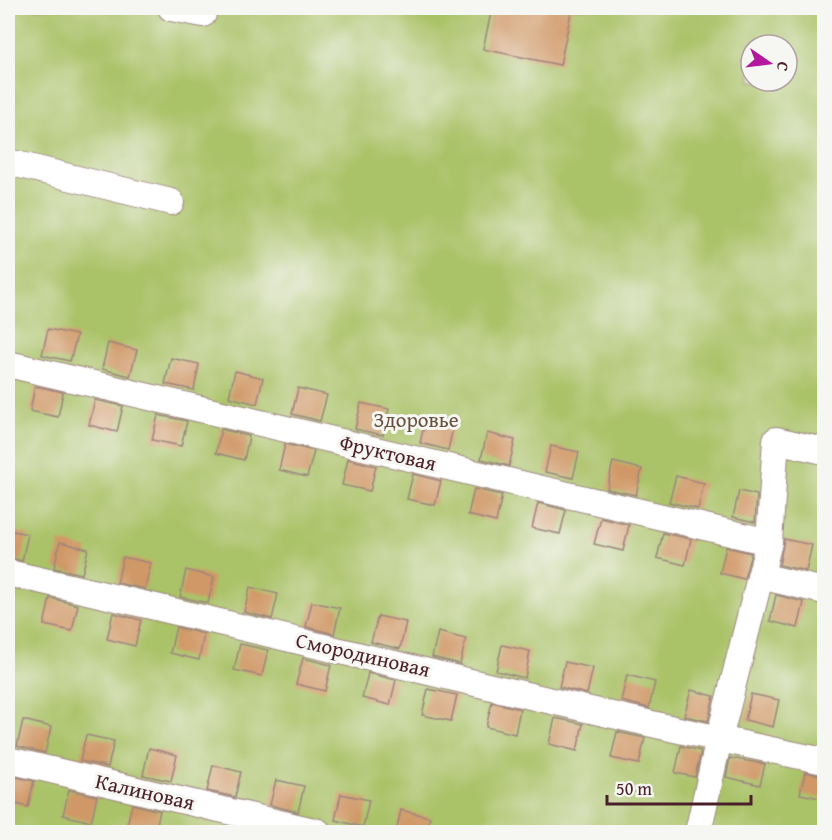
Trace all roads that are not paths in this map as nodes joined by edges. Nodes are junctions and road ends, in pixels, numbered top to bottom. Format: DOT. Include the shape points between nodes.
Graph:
graph roads {
  1 [pos="171,8"];
  2 [pos="203,14"];
  3 [pos="8,162"];
  4 [pos="171,202"];
  5 [pos="8,364"];
  6 [pos="825,451"];
  7 [pos="769,542"];
  8 [pos="8,573"];
  9 [pos="760,576"];
  10 [pos="825,591"];
  11 [pos="719,739"];
  12 [pos="8,760"];
  13 [pos="825,761"];
  14 [pos="318,832"];
  15 [pos="698,832"];
  1 -- 2 [label="street"];
  3 -- 4 [label="street"];
  5 -- 7 [label="street, Фруктовая"];
  6 -- 7 [label="street" via="776,440"];
  7 -- 9 [label="street"];
  8 -- 11 [label="street, Смородиновая"];
  9 -- 10 [label="street"];
  9 -- 11 [label="street"];
  11 -- 13 [label="street, Смородиновая"];
  11 -- 15 [label="street"];
  12 -- 14 [label="street, Калиновая"];
}
